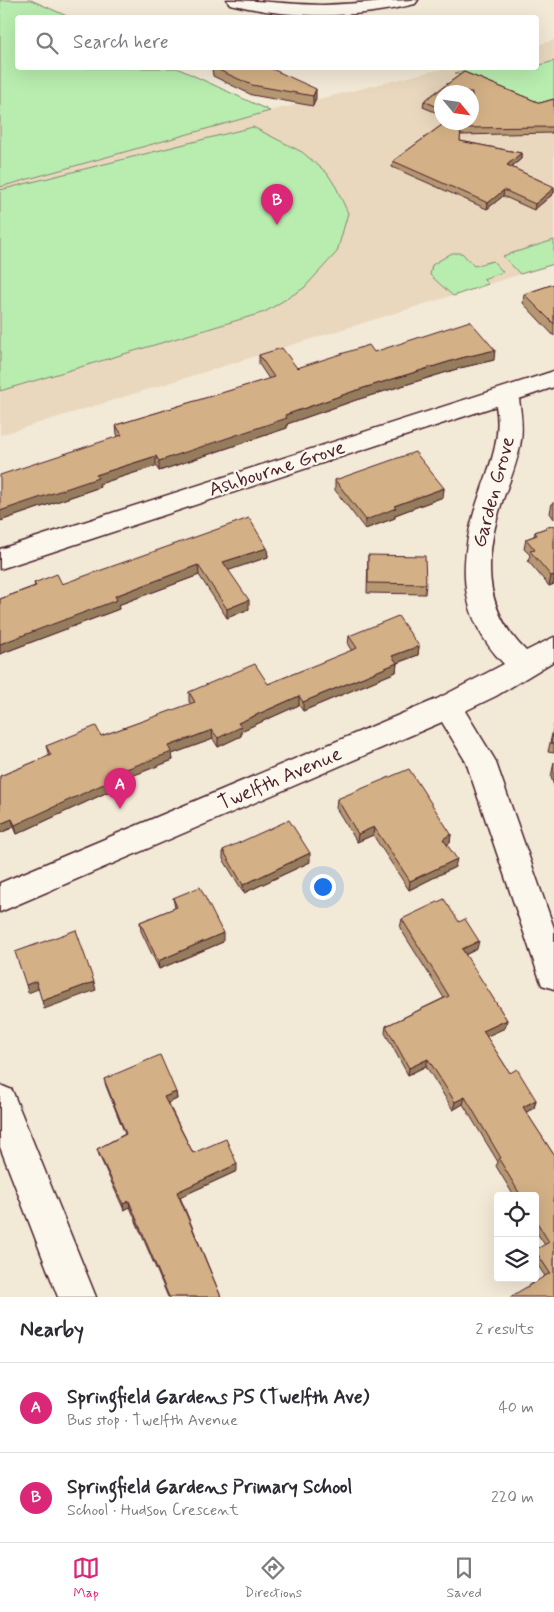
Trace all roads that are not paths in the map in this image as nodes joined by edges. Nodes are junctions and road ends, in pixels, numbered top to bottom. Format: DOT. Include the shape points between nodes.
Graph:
graph roads {
  1 [pos="236,0"];
  2 [pos="409,0"];
  3 [pos="554,379"];
  4 [pos="506,395"];
  5 [pos="0,559"];
  6 [pos="554,648"];
  7 [pos="524,666"];
  8 [pos="447,707"];
  9 [pos="0,898"];
  10 [pos="554,974"];
  11 [pos="0,1102"];
  12 [pos="77,1297"];
  1 -- 2 [label="street" via="286,9 329,10 370,8"];
  3 -- 4 [label="street, Ashbourne Grove"];
  4 -- 5 [label="street, Ashbourne Grove"];
  4 -- 7 [label="street, Garden Grove" via="512,420 510,442 484,517 475,567 479,594 488,618 500,640"];
  6 -- 7 [label="street, Twelfth Avenue"];
  7 -- 8 [label="street, Twelfth Avenue"];
  8 -- 9 [label="street, Twelfth Avenue"];
  8 -- 10 [label="street" via="480,760"];
  11 -- 12 [label="street"];
}
